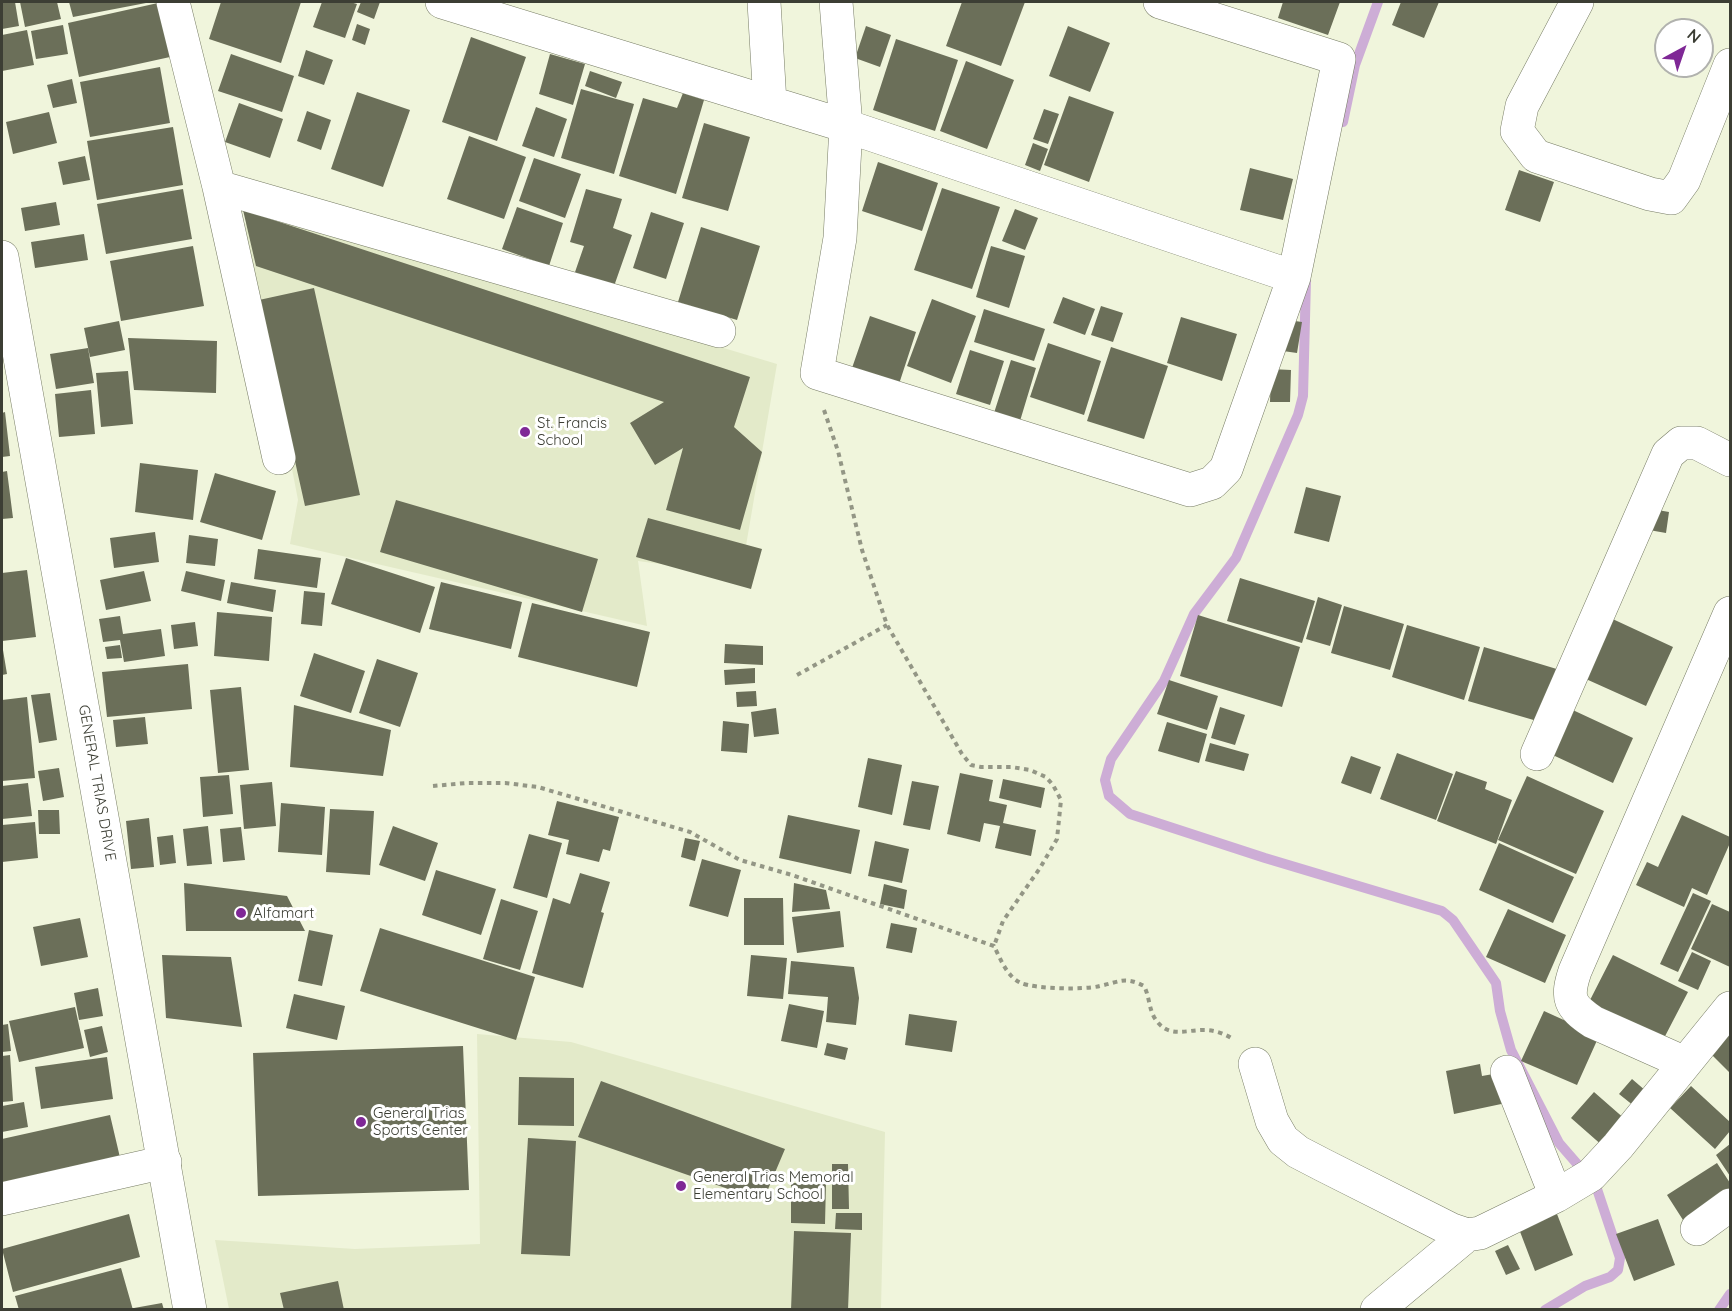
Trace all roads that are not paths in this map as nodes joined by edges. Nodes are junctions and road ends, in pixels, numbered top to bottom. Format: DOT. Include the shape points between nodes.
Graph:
graph roads {
  1 [pos="173,2"];
  2 [pos="442,2"];
  3 [pos="764,2"];
  4 [pos="836,2"];
  5 [pos="1160,2"];
  6 [pos="1577,2"];
  7 [pos="1731,65"];
  8 [pos="770,103"];
  9 [pos="846,126"];
  10 [pos="219,187"];
  11 [pos="2,257"];
  12 [pos="1294,277"];
  13 [pos="719,331"];
  14 [pos="279,458"];
  15 [pos="1731,460"];
  16 [pos="1731,613"];
  17 [pos="1537,754"];
  18 [pos="1731,1008"];
  19 [pos="1685,1063"];
  20 [pos="1255,1064"];
  21 [pos="1508,1072"];
  22 [pos="165,1162"];
  23 [pos="1556,1196"];
  24 [pos="2,1199"];
  25 [pos="1731,1205"];
  26 [pos="1697,1229"];
  27 [pos="1467,1235"];
  28 [pos="190,1310"];
  29 [pos="1377,1310"];
  1 -- 10 [label="street"];
  2 -- 8 [label="street"];
  3 -- 8 [label="street"];
  4 -- 9 [label="street"];
  5 -- 12 [label="street" via="1339,59"];
  6 -- 7 [label="street" via="1522,106 1516,131 1536,156 1671,198 1684,180"];
  8 -- 9 [label="street"];
  9 -- 12 [label="street"];
  9 -- 12 [label="street" via="840,238 817,373 1190,490 1212,483 1226,469"];
  10 -- 13 [label="street"];
  10 -- 14 [label="street"];
  11 -- 22 [label="street, GENERAL TRIAS DRIVE"];
  15 -- 17 [label="street" via="1697,443 1681,443 1668,454"];
  16 -- 19 [label="street" via="1569,987 1570,1001 1579,1013"];
  18 -- 19 [label="street"];
  19 -- 23 [label="street" via="1605,1162"];
  20 -- 27 [label="street" via="1272,1121 1282,1140 1323,1165"];
  21 -- 23 [label="street"];
  22 -- 24 [label="street"];
  22 -- 28 [label="street, GENERAL TRIAS DRIVE"];
  23 -- 27 [label="street"];
  25 -- 26 [label="street"];
  27 -- 29 [label="street"];
}
